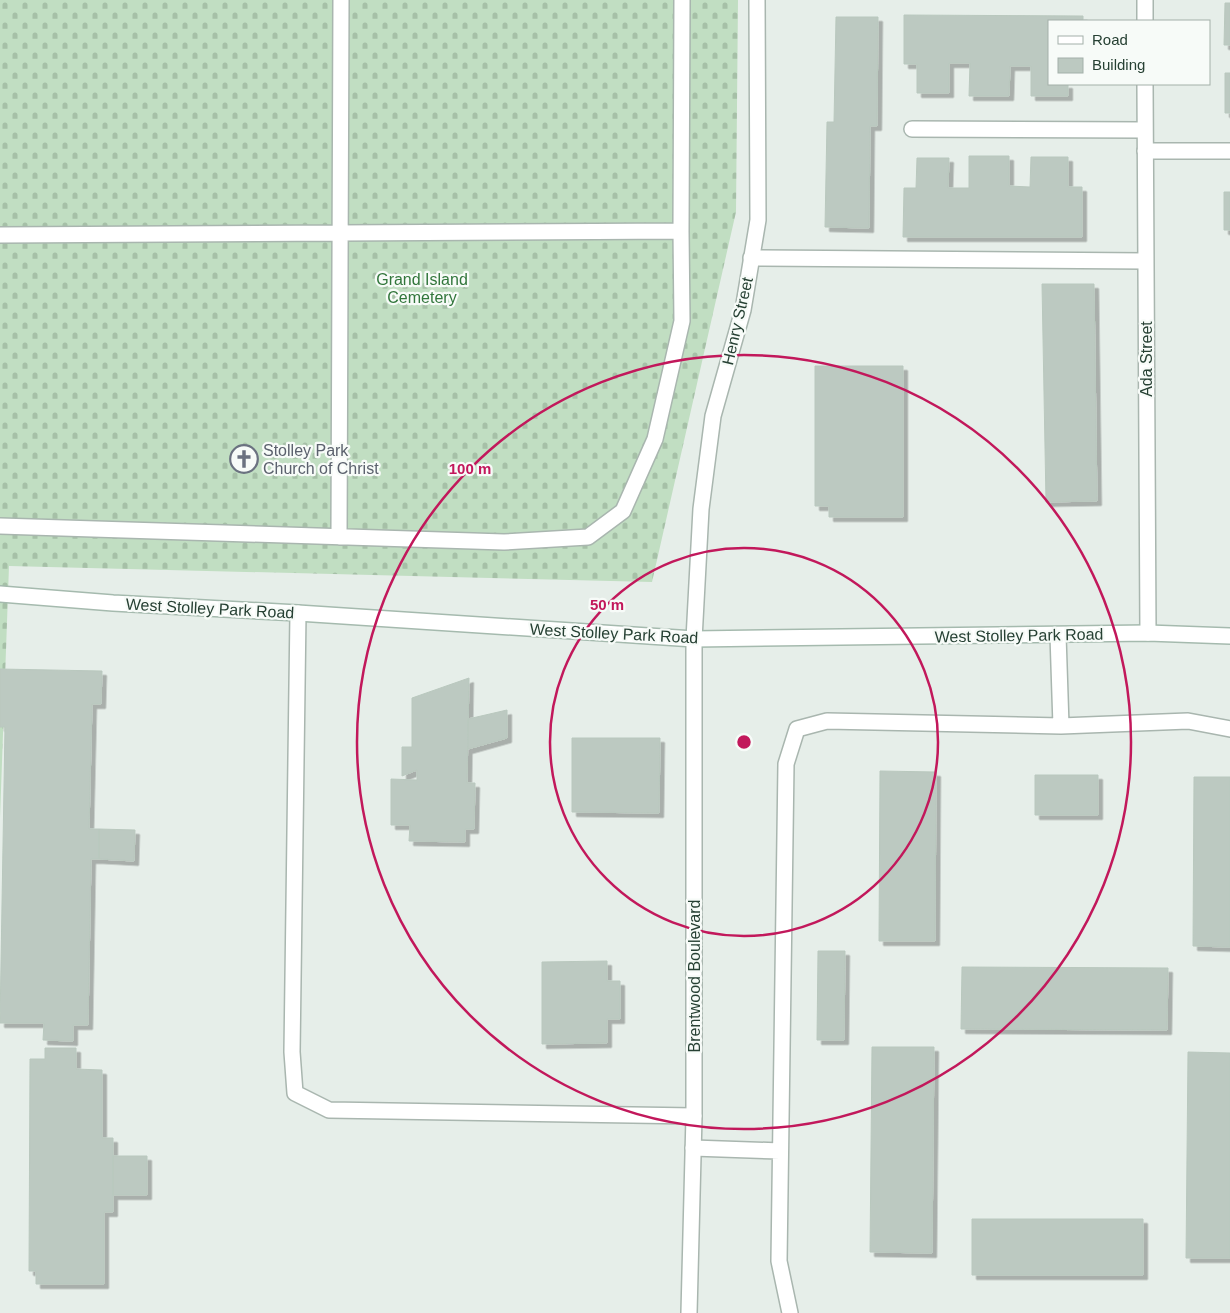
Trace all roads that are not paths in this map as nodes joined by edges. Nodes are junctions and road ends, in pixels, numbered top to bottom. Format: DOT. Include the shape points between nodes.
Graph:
graph roads {
  1 [pos="341,0"];
  2 [pos="682,0"];
  3 [pos="757,0"];
  4 [pos="1145,0"];
  5 [pos="1145,20"];
  6 [pos="1144,85"];
  7 [pos="912,129"];
  8 [pos="1144,130"];
  9 [pos="1145,151"];
  10 [pos="1230,151"];
  11 [pos="681,231"];
  12 [pos="340,233"];
  13 [pos="0,235"];
  14 [pos="752,258"];
  15 [pos="1145,261"];
  16 [pos="0,526"];
  17 [pos="339,537"];
  18 [pos="0,594"];
  19 [pos="298,613"];
  20 [pos="1148,634"];
  21 [pos="1058,635"];
  22 [pos="1230,636"];
  23 [pos="694,639"];
  24 [pos="1061,726"];
  25 [pos="1230,729"];
  26 [pos="694,1116"];
  27 [pos="693,1148"];
  28 [pos="780,1151"];
  29 [pos="689,1313"];
  30 [pos="790,1313"];
  1 -- 12 [label="street"];
  2 -- 11 [label="street"];
  3 -- 14 [label="street, Henry Street" via="758,220"];
  4 -- 5 [label="street"];
  6 -- 8 [label="street, Ada Street"];
  7 -- 8 [label="street"];
  8 -- 9 [label="street, Ada Street"];
  9 -- 10 [label="street"];
  9 -- 15 [label="street, Ada Street"];
  11 -- 12 [label="street"];
  11 -- 17 [label="street" via="682,321 655,439 623,511 588,537 504,542"];
  12 -- 13 [label="street"];
  12 -- 17 [label="street"];
  14 -- 15 [label="street"];
  14 -- 23 [label="street, Henry Street" via="743,310 713,416 701,509"];
  15 -- 20 [label="street, Ada Street"];
  16 -- 17 [label="street"];
  18 -- 19 [label="street, West Stolley Park Road"];
  19 -- 23 [label="street, West Stolley Park Road"];
  19 -- 26 [label="street" via="292,1052 295,1093 329,1110"];
  20 -- 21 [label="street, West Stolley Park Road"];
  20 -- 22 [label="street, West Stolley Park Road"];
  21 -- 23 [label="street, West Stolley Park Road"];
  21 -- 24 [label="street"];
  23 -- 26 [label="street, Brentwood Boulevard"];
  24 -- 25 [label="street" via="1188,721"];
  24 -- 28 [label="street" via="826,721 798,729 786,764"];
  26 -- 27 [label="street, Brentwood Boulevard"];
  27 -- 28 [label="street"];
  27 -- 29 [label="street, Brentwood Boulevard"];
  28 -- 30 [label="street" via="779,1261"];
}
